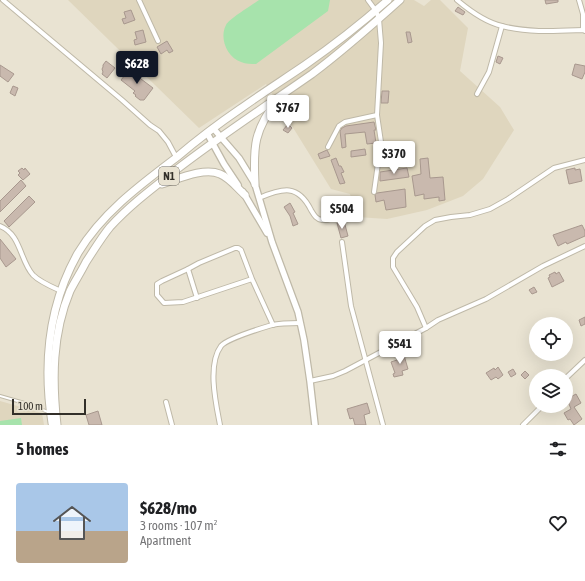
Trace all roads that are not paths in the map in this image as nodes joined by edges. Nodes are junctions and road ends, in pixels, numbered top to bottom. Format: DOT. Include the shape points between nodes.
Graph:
graph roads {
  1 [pos="3,0"];
  2 [pos="139,0"];
  3 [pos="368,0"];
  4 [pos="388,0"];
  5 [pos="400,0"];
  6 [pos="457,0"];
  7 [pos="579,0"];
  8 [pos="376,11"];
  9 [pos="379,19"];
  10 [pos="584,21"];
  11 [pos="502,26"];
  12 [pos="584,31"];
  13 [pos="158,41"];
  14 [pos="284,92"];
  15 [pos="477,94"];
  16 [pos="377,115"];
  17 [pos="213,128"];
  18 [pos="207,133"];
  19 [pos="220,137"];
  20 [pos="212,143"];
  21 [pos="328,147"];
  22 [pos="176,157"];
  23 [pos="585,160"];
  24 [pos="255,184"];
  25 [pos="158,185"];
  26 [pos="374,192"];
  27 [pos="245,195"];
  28 [pos="259,198"];
  29 [pos="345,214"];
  30 [pos="0,226"];
  31 [pos="272,242"];
  32 [pos="342,242"];
  33 [pos="585,246"];
  34 [pos="188,269"];
  35 [pos="252,279"];
  36 [pos="61,291"];
  37 [pos="197,298"];
  38 [pos="300,322"];
  39 [pos="273,325"];
  40 [pos="426,328"];
  41 [pos="585,360"];
  42 [pos="365,361"];
  43 [pos="573,371"];
  44 [pos="310,381"];
  45 [pos="0,396"];
  46 [pos="166,402"];
  47 [pos="51,413"];
  48 [pos="535,413"];
  49 [pos="52,425"];
  50 [pos="57,425"];
  51 [pos="172,425"];
  52 [pos="220,425"];
  53 [pos="315,425"];
  54 [pos="383,425"];
  55 [pos="523,425"];
  1 -- 22 [label="street" via="159,131"];
  2 -- 13 [label="street"];
  3 -- 8 [label="street"];
  4 -- 8 [label="highway, N1"];
  5 -- 9 [label="highway, N1"];
  6 -- 11 [label="street" via="485,19"];
  7 -- 10 [label="street"];
  8 -- 9 [label="street"];
  8 -- 17 [label="highway, N1" via="306,65"];
  9 -- 14 [label="highway, N1" via="312,74"];
  9 -- 16 [label="street"];
  10 -- 12 [label="street"];
  11 -- 12 [label="street" via="530,30"];
  11 -- 15 [label="street" via="489,72"];
  14 -- 19 [label="highway, N1"];
  14 -- 24 [label="highway" via="259,128 254,152"];
  16 -- 21 [label="street" via="345,122 339,126"];
  16 -- 26 [label="street" via="381,142"];
  17 -- 18 [label="highway, N1"];
  17 -- 19 [label="street"];
  18 -- 20 [label="street"];
  18 -- 22 [label="highway, N1"];
  19 -- 20 [label="highway, N1"];
  19 -- 24 [label="street" via="239,158"];
  20 -- 25 [label="highway, N1"];
  20 -- 27 [label="street"];
  22 -- 36 [label="highway, N1" via="124,199 95,229 79,253"];
  23 -- 40 [label="street" via="554,168 490,208 470,215 435,220 397,252 393,258 393,267 417,306"];
  24 -- 28 [label="street"];
  25 -- 27 [label="highway" via="194,174 212,172 230,180"];
  25 -- 50 [label="highway, N1" via="135,202 109,228 70,292 60,323 55,356"];
  27 -- 31 [label="street"];
  28 -- 29 [label="street" via="277,191 291,190 304,199 319,220"];
  28 -- 31 [label="street"];
  30 -- 36 [label="street" via="5,228 18,244 33,275"];
  31 -- 38 [label="street"];
  32 -- 42 [label="street" via="351,306"];
  33 -- 40 [label="street"];
  34 -- 35 [label="street" via="238,248"];
  34 -- 37 [label="street"];
  34 -- 37 [label="street" via="158,284 157,295 164,303"];
  35 -- 37 [label="street"];
  35 -- 39 [label="street"];
  36 -- 47 [label="highway, N1" via="48,347 47,371"];
  38 -- 39 [label="street"];
  38 -- 44 [label="street"];
  39 -- 52 [label="street" via="228,341 221,346 213,375"];
  40 -- 42 [label="street"];
  41 -- 43 [label="street"];
  42 -- 44 [label="street" via="333,376"];
  42 -- 54 [label="street"];
  44 -- 53 [label="street"];
  45 -- 47 [label="lane"];
  46 -- 51 [label="street"];
  47 -- 49 [label="highway, N1"];
  48 -- 55 [label="street"];
}
